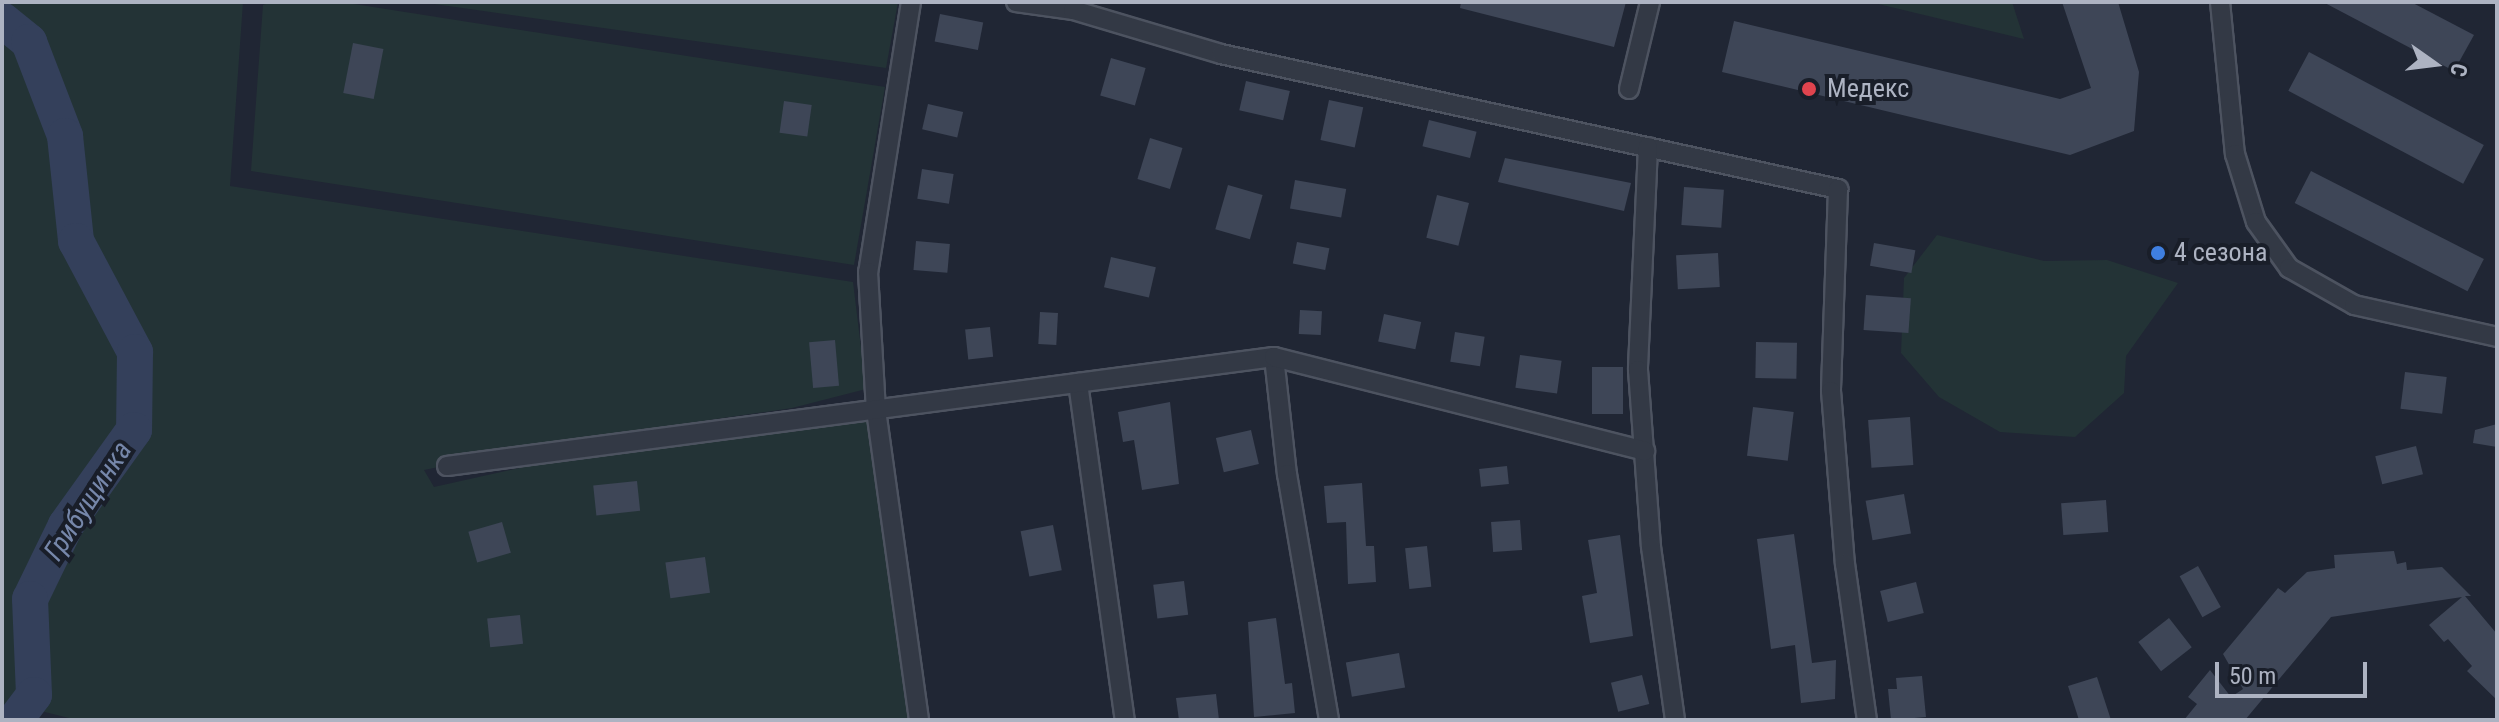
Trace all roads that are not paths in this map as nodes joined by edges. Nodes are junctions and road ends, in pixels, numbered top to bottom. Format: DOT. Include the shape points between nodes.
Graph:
graph roads {
  1 [pos="911,2"];
  2 [pos="1016,2"];
  3 [pos="1650,2"];
  4 [pos="2220,2"];
  5 [pos="1629,89"];
  6 [pos="1648,147"];
  7 [pos="2497,337"];
  8 [pos="1274,357"];
  9 [pos="1078,383"];
  10 [pos="876,410"];
  11 [pos="1645,451"];
  12 [pos="447,466"];
  13 [pos="919,720"];
  14 [pos="1125,720"];
  15 [pos="1329,720"];
  16 [pos="1675,720"];
  17 [pos="1867,720"];
  1 -- 10 [label="street" via="868,272"];
  2 -- 6 [label="street" via="1073,10 1221,54"];
  3 -- 5 [label="street"];
  4 -- 7 [label="street" via="2235,154 2256,222 2289,268 2354,305"];
  6 -- 11 [label="street" via="1638,370"];
  6 -- 17 [label="street" via="1838,189 1831,391 1845,564"];
  8 -- 9 [label="street"];
  8 -- 11 [label="street"];
  8 -- 15 [label="street" via="1287,474"];
  9 -- 10 [label="street"];
  9 -- 14 [label="street"];
  10 -- 12 [label="street"];
  10 -- 13 [label="street"];
  11 -- 16 [label="street" via="1651,547"];
}
